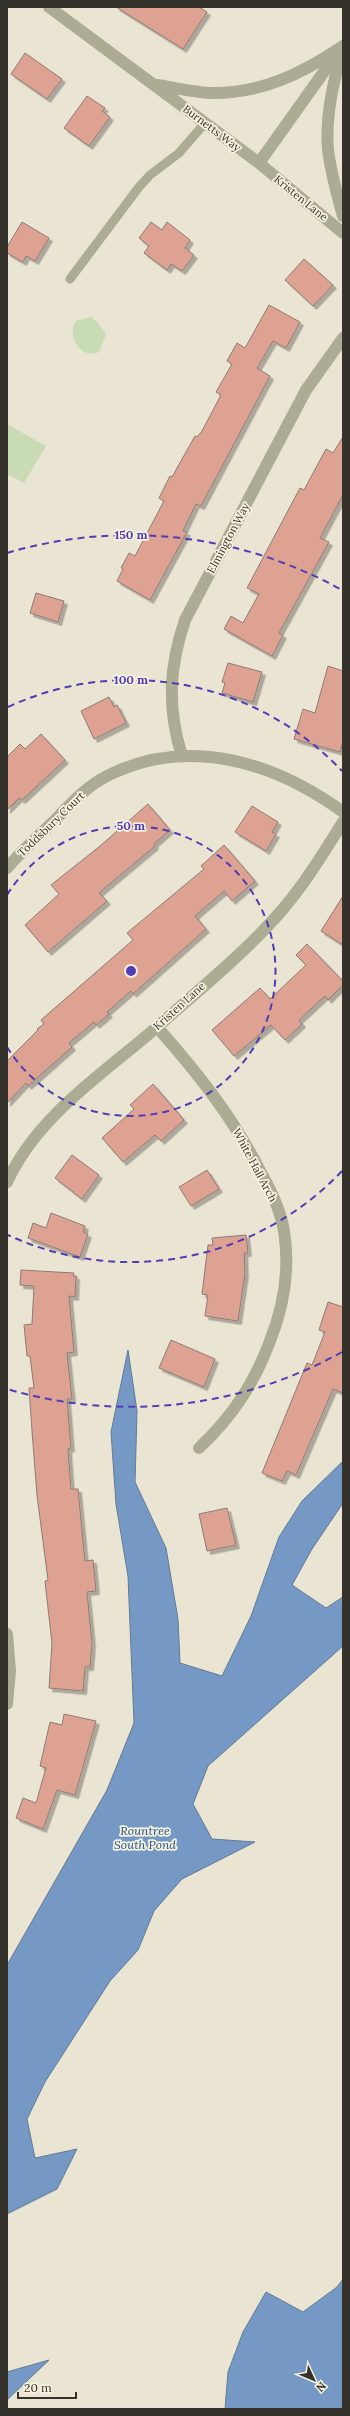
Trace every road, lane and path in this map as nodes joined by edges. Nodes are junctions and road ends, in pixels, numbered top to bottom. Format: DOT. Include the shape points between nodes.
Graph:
graph roads {
  1 [pos="49,7"];
  2 [pos="343,46"];
  3 [pos="156,85"];
  4 [pos="206,123"];
  5 [pos="258,163"];
  6 [pos="343,216"];
  7 [pos="343,233"];
  8 [pos="70,279"];
  9 [pos="343,338"];
  10 [pos="182,756"];
  11 [pos="343,812"];
  12 [pos="343,822"];
  13 [pos="7,868"];
  14 [pos="157,1027"];
  15 [pos="7,1182"];
  16 [pos="199,1448"];
  17 [pos="7,1634"];
  18 [pos="7,1704"];
  1 -- 3 [label="street, Burnetts Way"];
  2 -- 3 [label="street" via="287,79 256,89 208,93"];
  2 -- 5 [label="street"];
  2 -- 6 [label="street" via="334,82 328,150"];
  3 -- 4 [label="street, Burnetts Way"];
  4 -- 5 [label="street, Burnetts Way"];
  4 -- 8 [label="lane" via="179,153 150,175 139,187"];
  5 -- 7 [label="street, Kristen Lane"];
  9 -- 10 [label="street, Elmington Way" via="306,390 185,620 175,649 172,673 172,705"];
  10 -- 11 [label="street, Toddsbury Court" via="230,760 263,769 319,795"];
  10 -- 13 [label="street, Toddsbury Court" via="154,759 106,777 76,798"];
  12 -- 14 [label="street, Kristen Lane" via="310,875 283,909 253,940"];
  14 -- 15 [label="street, Kristen Lane" via="58,1110 35,1136"];
  14 -- 16 [label="street, White Hall Arch" via="192,1066 247,1145 276,1202 284,1231 285,1291 278,1321 260,1367 242,1400 222,1426"];
  17 -- 18 [label="street" via="10,1670"];
}
